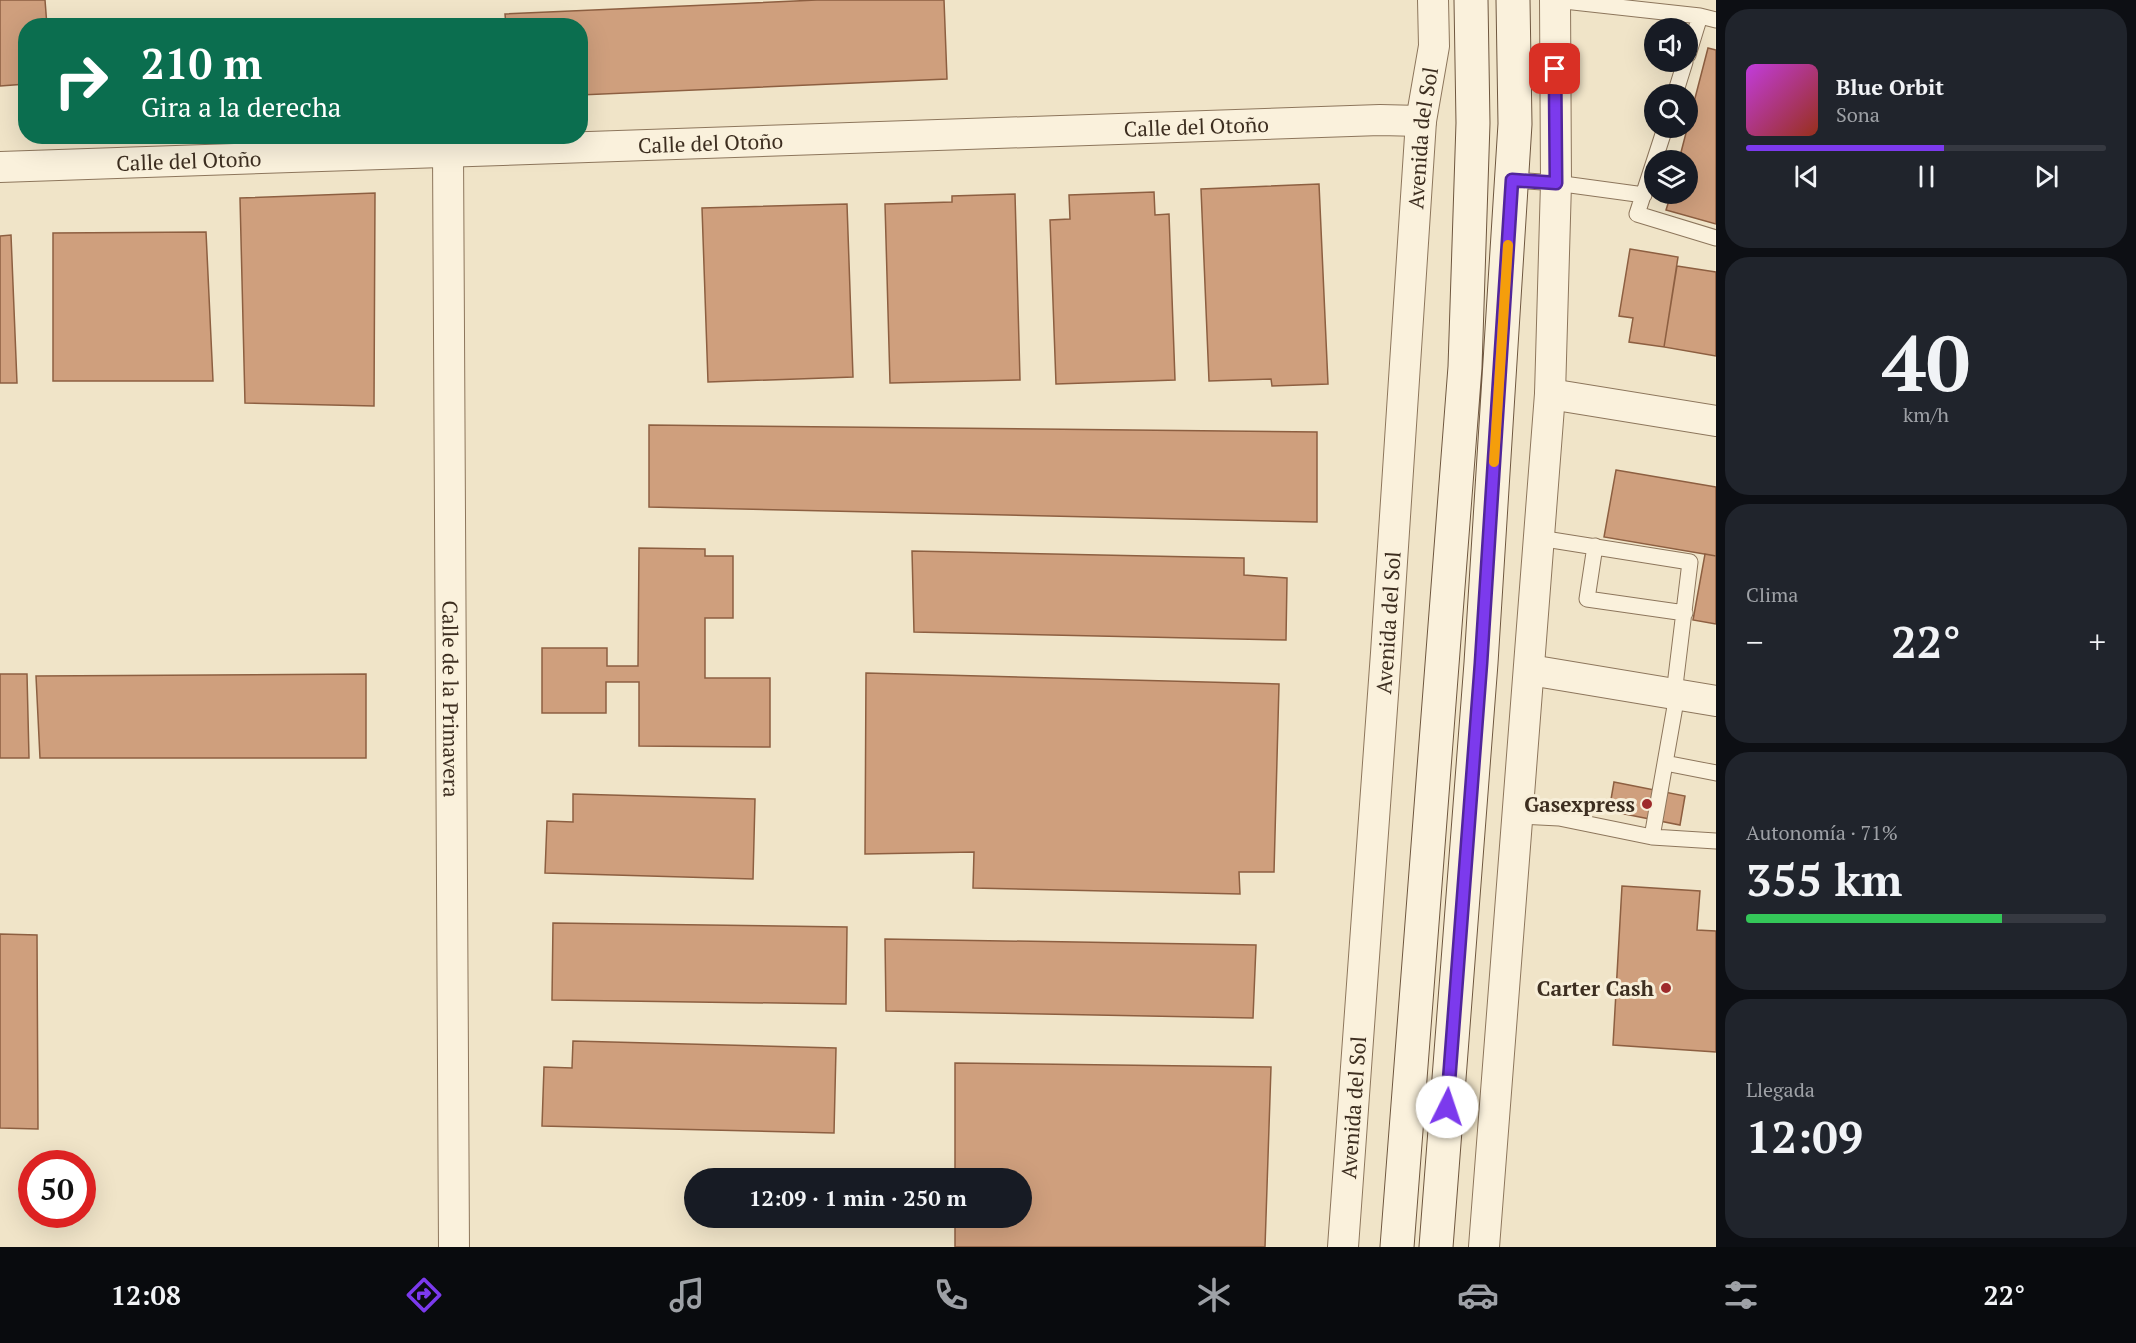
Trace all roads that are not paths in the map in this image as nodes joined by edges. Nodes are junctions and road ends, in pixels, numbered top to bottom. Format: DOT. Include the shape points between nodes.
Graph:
graph roads {
  1 [pos="1433,0"];
  2 [pos="1471,0"];
  3 [pos="1513,0"];
  4 [pos="1555,0"];
  5 [pos="1700,16"];
  6 [pos="1716,20"];
  7 [pos="1698,22"];
  8 [pos="1421,121"];
  9 [pos="448,151"];
  10 [pos="0,167"];
  11 [pos="1512,180"];
  12 [pos="1556,183"];
  13 [pos="1644,195"];
  14 [pos="1716,238"];
  15 [pos="1550,394"];
  16 [pos="1716,422"];
  17 [pos="1539,538"];
  18 [pos="1595,546"];
  19 [pos="1685,614"];
  20 [pos="1530,670"];
  21 [pos="1676,694"];
  22 [pos="1716,701"];
  23 [pos="1665,763"];
  24 [pos="1716,773"];
  25 [pos="1518,816"];
  26 [pos="1652,837"];
  27 [pos="1716,841"];
  28 [pos="454,1247"];
  29 [pos="1343,1247"];
  30 [pos="1397,1247"];
  31 [pos="1436,1247"];
  32 [pos="1484,1247"];
  1 -- 8 [label="street, Avenida del Sol" via="1434,46"];
  2 -- 30 [label="main road, Avenida del Sol" via="1473,123 1465,367"];
  3 -- 11 [label="main road"];
  4 -- 5 [label="lane"];
  4 -- 12 [label="street"];
  5 -- 6 [label="lane"];
  5 -- 7 [label="lane"];
  8 -- 9 [label="street, Calle del Otoño"];
  8 -- 29 [label="street, Avenida del Sol"];
  9 -- 10 [label="street, Calle del Otoño"];
  9 -- 28 [label="street, Calle de la Primavera"];
  11 -- 12 [label="lane"];
  11 -- 31 [label="main road" via="1481,663"];
  12 -- 13 [label="lane"];
  12 -- 15 [label="street"];
  13 -- 14 [label="lane" via="1637,214"];
  15 -- 16 [label="street"];
  15 -- 17 [label="street"];
  17 -- 18 [label="lane"];
  17 -- 20 [label="street"];
  18 -- 19 [label="lane" via="1690,561"];
  18 -- 19 [label="lane" via="1587,599"];
  19 -- 21 [label="lane"];
  20 -- 21 [label="street"];
  20 -- 25 [label="street"];
  21 -- 22 [label="street"];
  21 -- 23 [label="lane"];
  23 -- 24 [label="lane"];
  23 -- 26 [label="lane"];
  25 -- 26 [label="lane" via="1559,818"];
  25 -- 32 [label="street"];
  26 -- 27 [label="lane"];
}
